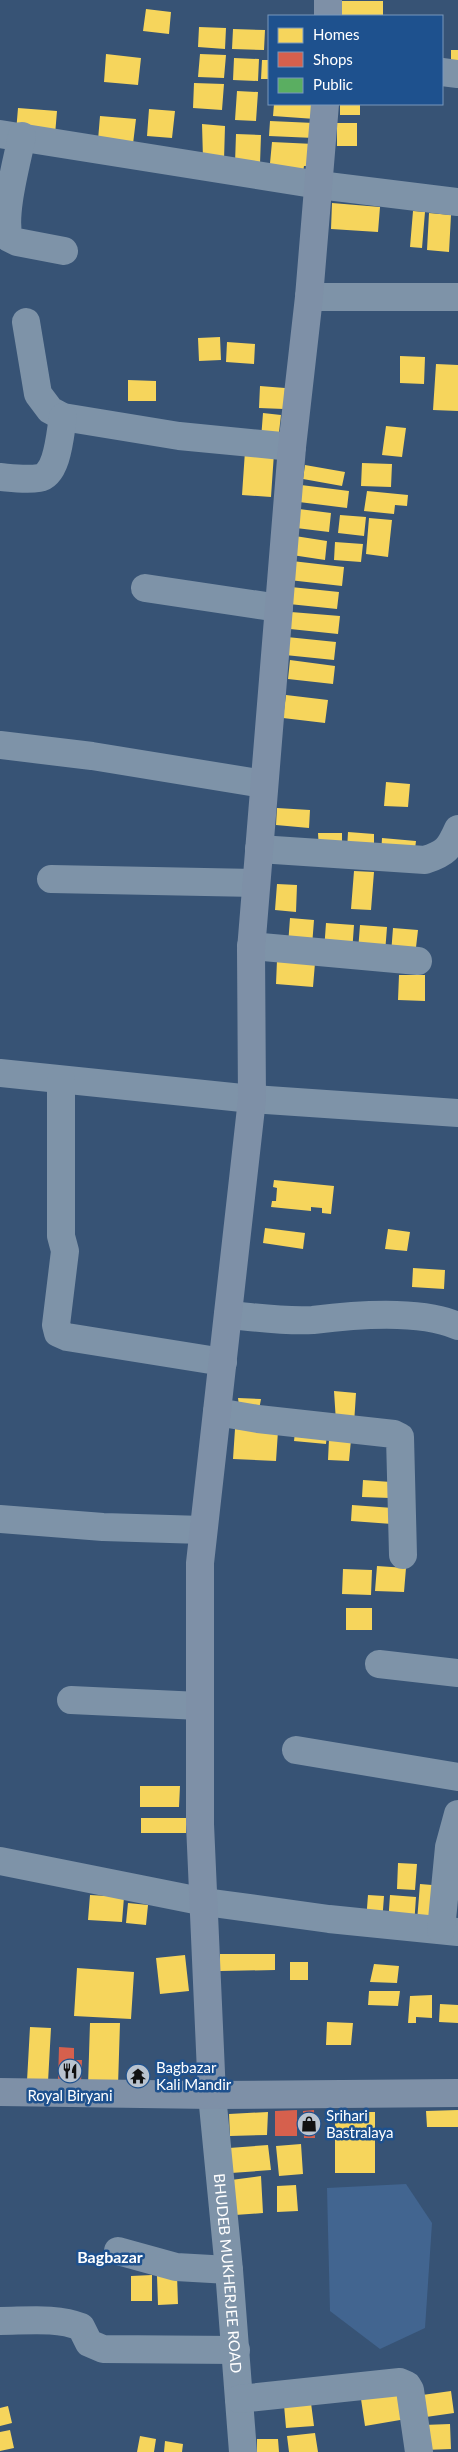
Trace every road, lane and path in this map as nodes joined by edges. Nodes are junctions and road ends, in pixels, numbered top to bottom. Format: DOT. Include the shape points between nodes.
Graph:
graph roads {
  1 [pos="328,0"];
  2 [pos="328,15"];
  3 [pos="443,72"];
  4 [pos="458,74"];
  5 [pos="325,105"];
  6 [pos="11,135"];
  7 [pos="319,185"];
  8 [pos="458,202"];
  9 [pos="64,251"];
  10 [pos="309,296"];
  11 [pos="458,297"];
  12 [pos="26,322"];
  13 [pos="63,417"];
  14 [pos="292,447"];
  15 [pos="0,477"];
  16 [pos="145,588"];
  17 [pos="279,608"];
  18 [pos="0,745"];
  19 [pos="264,784"];
  20 [pos="458,829"];
  21 [pos="259,849"];
  22 [pos="51,879"];
  23 [pos="256,883"];
  24 [pos="251,946"];
  25 [pos="418,961"];
  26 [pos="0,1073"];
  27 [pos="61,1080"];
  28 [pos="252,1099"];
  29 [pos="458,1113"];
  30 [pos="228,1315"];
  31 [pos="458,1326"];
  32 [pos="223,1362"];
  33 [pos="217,1412"];
  34 [pos="0,1519"];
  35 [pos="203,1530"];
  36 [pos="403,1555"];
  37 [pos="379,1664"];
  38 [pos="458,1673"];
  39 [pos="71,1700"];
  40 [pos="200,1706"];
  41 [pos="296,1750"];
  42 [pos="458,1777"];
  43 [pos="458,1814"];
  44 [pos="0,1861"];
  45 [pos="205,1902"];
  46 [pos="449,1931"];
  47 [pos="0,2092"];
  48 [pos="458,2093"];
  49 [pos="212,2095"];
  50 [pos="118,2251"];
  51 [pos="229,2270"];
  52 [pos="0,2321"];
  53 [pos="236,2350"];
  54 [pos="239,2399"];
  55 [pos="243,2452"];
  56 [pos="419,2452"];
  1 -- 2 [label="main road"];
  3 -- 4 [label="street"];
  5 -- 7 [label="main road"];
  6 -- 7 [label="street"];
  6 -- 9 [label="street" via="9,238"];
  7 -- 8 [label="street"];
  7 -- 10 [label="main road"];
  10 -- 11 [label="street"];
  10 -- 14 [label="main road"];
  12 -- 13 [label="street" via="38,394 50,410"];
  13 -- 14 [label="street" via="179,436"];
  13 -- 15 [label="street" via="53,467 48,474 40,478"];
  14 -- 17 [label="main road"];
  16 -- 17 [label="street"];
  17 -- 19 [label="main road"];
  18 -- 19 [label="street" via="92,756"];
  19 -- 21 [label="main road"];
  20 -- 21 [label="street" via="449,848 441,855 425,860"];
  21 -- 23 [label="main road"];
  22 -- 23 [label="street"];
  23 -- 24 [label="main road"];
  24 -- 25 [label="street"];
  24 -- 28 [label="main road"];
  26 -- 27 [label="street"];
  27 -- 28 [label="street"];
  27 -- 32 [label="street" via="61,1236 65,1251 56,1325 58,1333"];
  28 -- 29 [label="street"];
  28 -- 30 [label="main road"];
  30 -- 31 [label="street" via="296,1320 388,1315"];
  30 -- 32 [label="main road"];
  32 -- 33 [label="main road"];
  33 -- 35 [label="main road"];
  33 -- 36 [label="street" via="400,1437"];
  34 -- 35 [label="street"];
  35 -- 40 [label="main road"];
  37 -- 38 [label="street"];
  39 -- 40 [label="street"];
  40 -- 45 [label="main road" via="200,1824"];
  41 -- 42 [label="street"];
  43 -- 46 [label="street" via="449,1847"];
  44 -- 45 [label="street"];
  45 -- 46 [label="street"];
  45 -- 49 [label="main road"];
  47 -- 49 [label="main road"];
  48 -- 49 [label="main road"];
  49 -- 51 [label="street, BHUDEB MUKHERJEE ROAD"];
  50 -- 51 [label="street" via="176,2267"];
  51 -- 53 [label="street, BHUDEB MUKHERJEE ROAD"];
  52 -- 53 [label="street" via="73,2324 81,2327 89,2343 103,2349"];
  53 -- 54 [label="street, BHUDEB MUKHERJEE ROAD"];
  54 -- 55 [label="street, BHUDEB MUKHERJEE ROAD"];
  54 -- 56 [label="street" via="400,2382 410,2390"];
}
